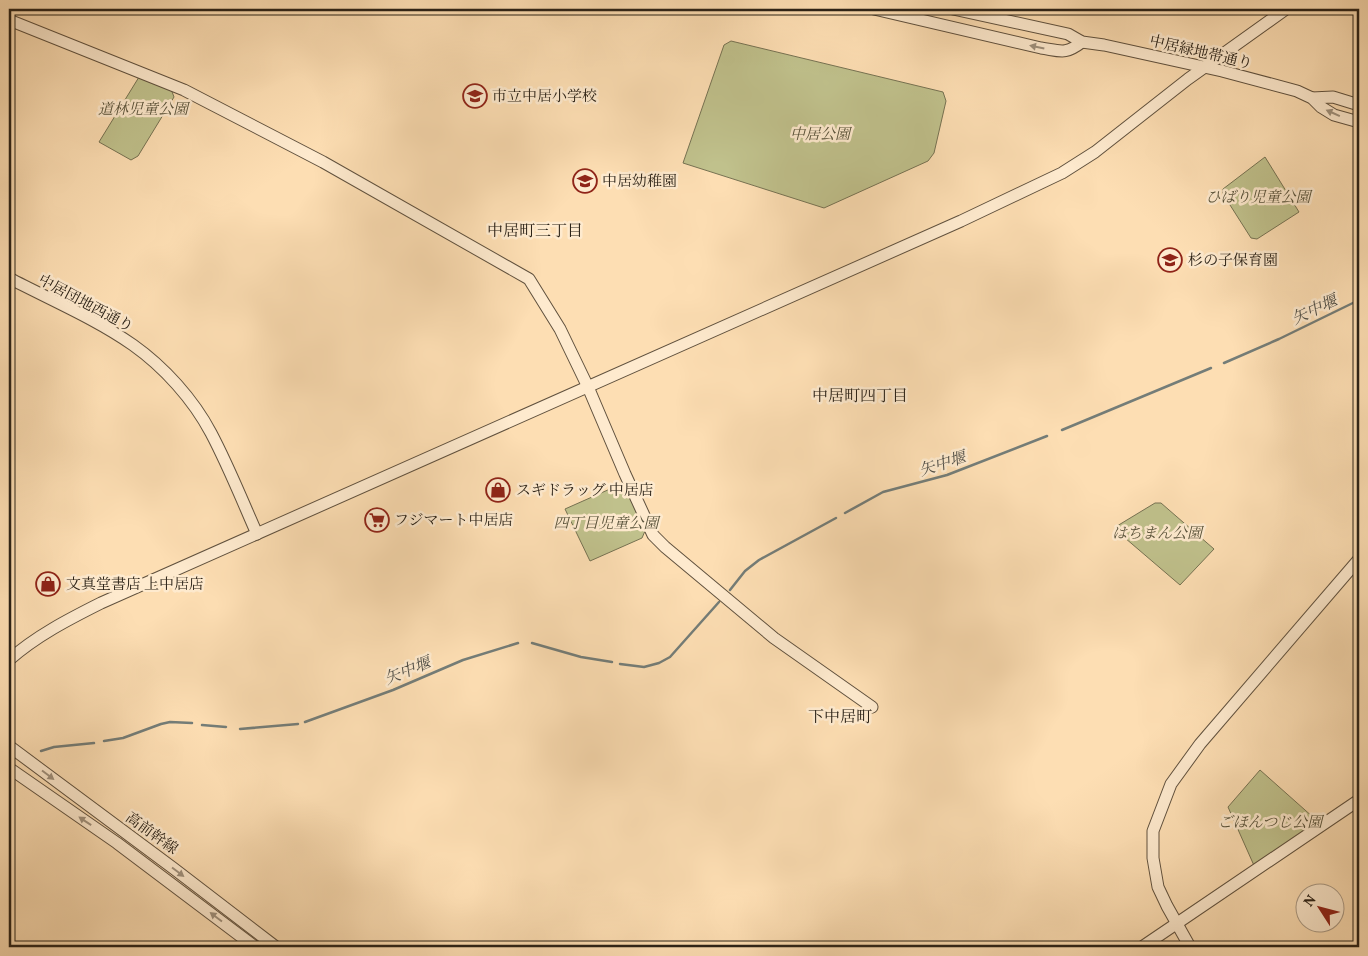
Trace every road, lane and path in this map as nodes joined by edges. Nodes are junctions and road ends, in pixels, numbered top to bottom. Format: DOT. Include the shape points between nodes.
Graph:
graph roads {
  1 [pos="874,9"];
  2 [pos="953,9"];
  3 [pos="1286,9"];
  4 [pos="9,20"];
  5 [pos="1082,42"];
  6 [pos="1204,67"];
  7 [pos="1312,98"];
  8 [pos="1359,105"];
  9 [pos="1359,122"];
  10 [pos="9,278"];
  11 [pos="588,387"];
  12 [pos="257,534"];
  13 [pos="1359,559"];
  14 [pos="9,660"];
  15 [pos="872,707"];
  16 [pos="9,746"];
  17 [pos="9,768"];
  18 [pos="1359,800"];
  19 [pos="1177,924"];
  20 [pos="254,947"];
  21 [pos="276,947"];
  22 [pos="1142,947"];
  23 [pos="1190,947"];
  5 -- 1 [label="street, one-way" via="1065,52"];
  2 -- 5 [label="street, 中居緑地帯通り" via="1068,34"];
  3 -- 6 [label="street"];
  4 -- 11 [label="street" via="184,90 323,162 529,279 560,329"];
  5 -- 6 [label="street, 中居緑地帯通り"];
  6 -- 7 [label="street, 中居緑地帯通り" via="1297,91"];
  6 -- 11 [label="street" via="1062,173"];
  7 -- 8 [label="street, 中居緑地帯通り" via="1333,97"];
  9 -- 7 [label="street, 中居緑地帯通り, one-way" via="1334,115"];
  10 -- 12 [label="street, 中居団地西通り" via="110,330 166,373 211,432"];
  11 -- 12 [label="street"];
  11 -- 15 [label="street" via="653,535 774,638"];
  12 -- 14 [label="street" via="91,608 47,632"];
  13 -- 19 [label="street" via="1200,744 1171,784 1153,831 1153,858 1158,887"];
  16 -- 21 [label="street, 高前幹線, one-way"];
  20 -- 17 [label="street, 高前幹線, one-way" via="117,843"];
  18 -- 19 [label="street"];
  19 -- 22 [label="street"];
  19 -- 23 [label="street"];
}
